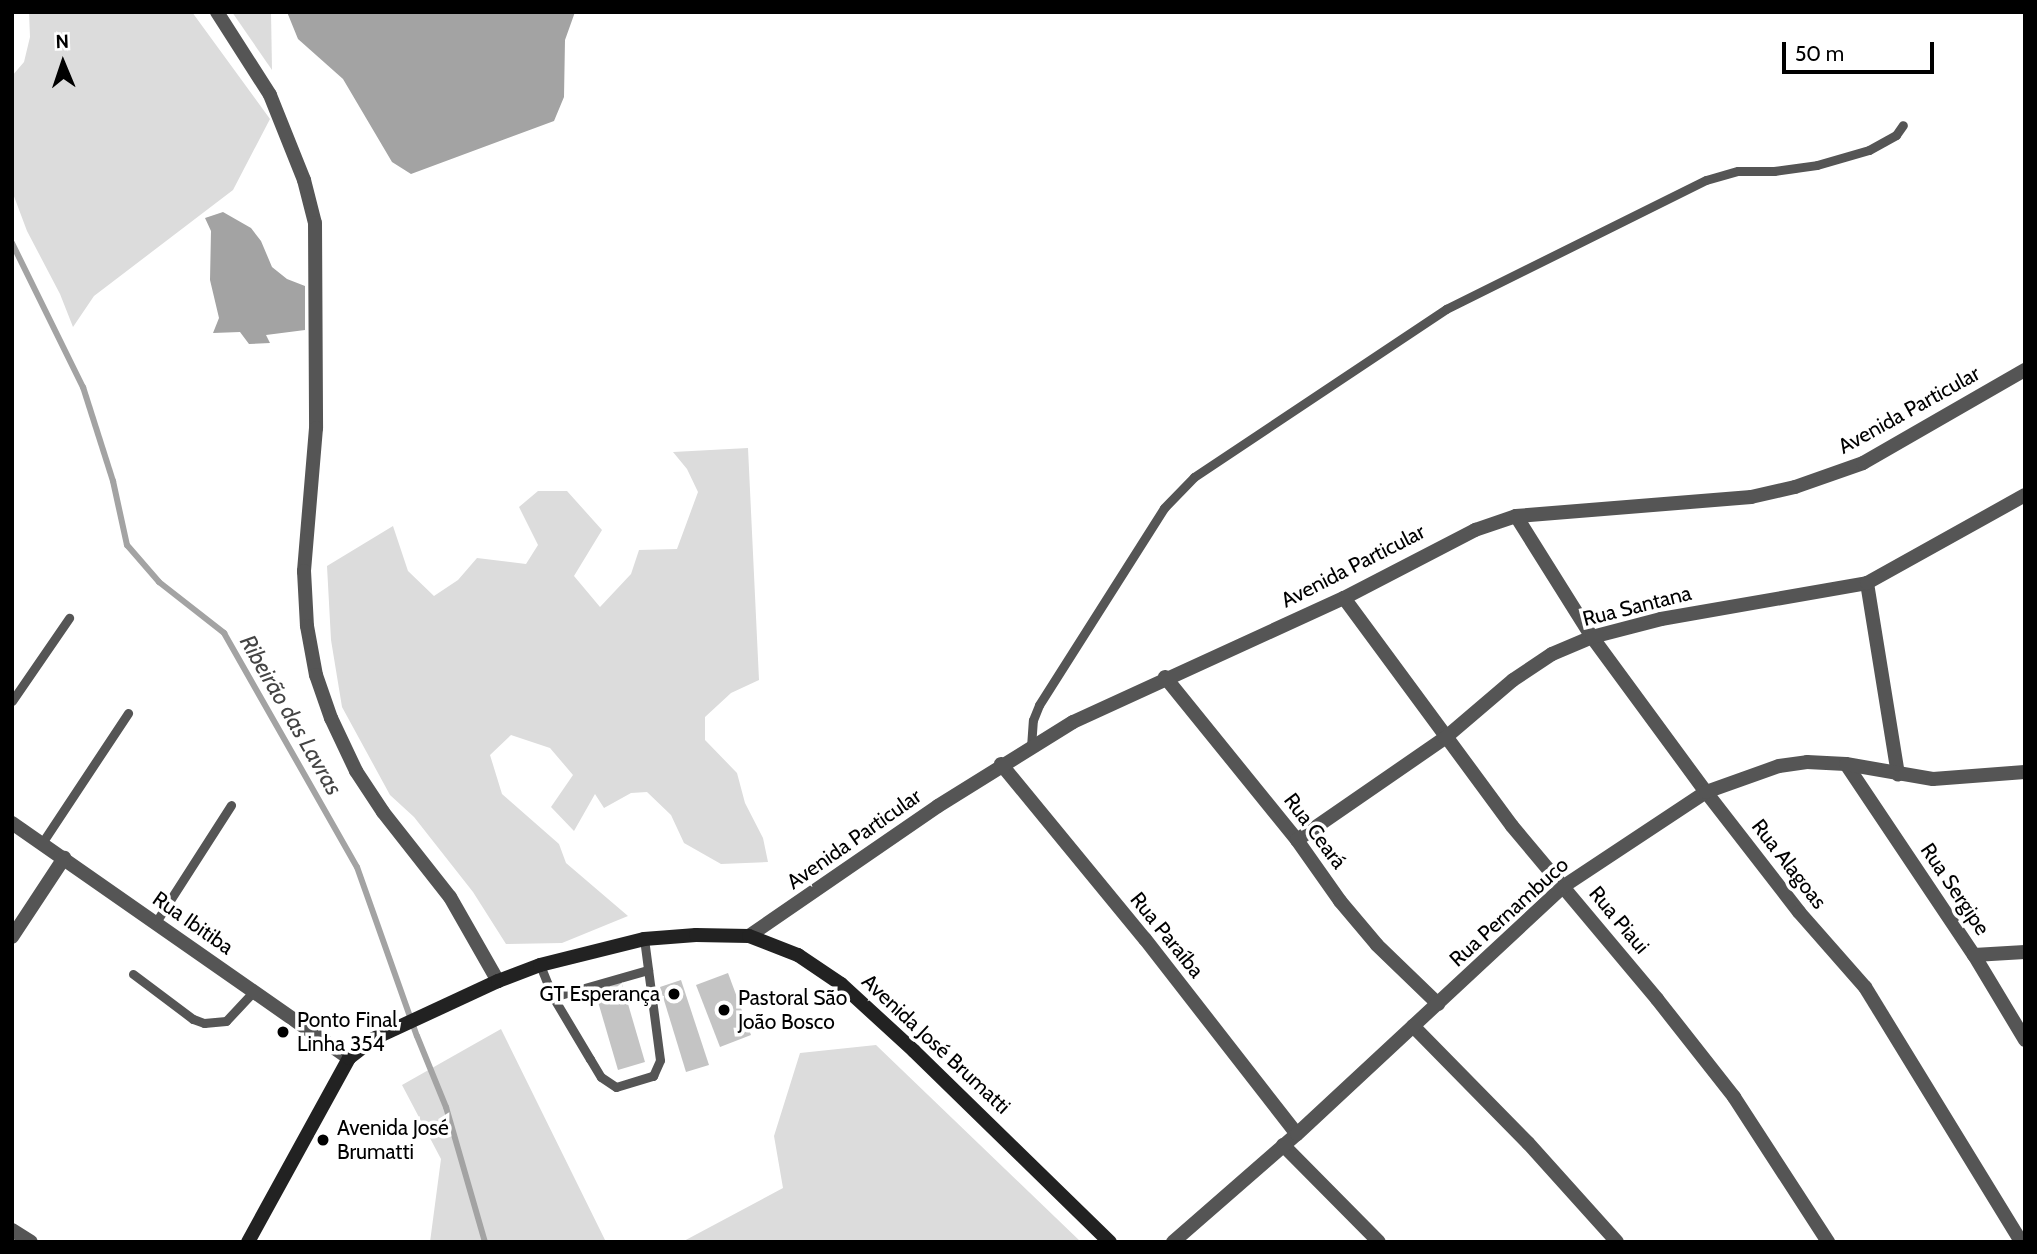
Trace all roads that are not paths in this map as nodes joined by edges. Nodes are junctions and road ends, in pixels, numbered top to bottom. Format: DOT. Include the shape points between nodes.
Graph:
graph roads {
  1 [pos="217,12"];
  2 [pos="1903,125"];
  3 [pos="2025,370"];
  4 [pos="2025,495"];
  5 [pos="1516,516"];
  6 [pos="1867,583"];
  7 [pos="1344,598"];
  8 [pos="69,618"];
  9 [pos="1591,637"];
  10 [pos="1165,677"];
  11 [pos="12,701"];
  12 [pos="128,713"];
  13 [pos="1445,738"];
  14 [pos="1031,747"];
  15 [pos="1001,764"];
  16 [pos="1846,764"];
  17 [pos="2025,772"];
  18 [pos="1898,775"];
  19 [pos="1706,792"];
  20 [pos="231,805"];
  21 [pos="12,823"];
  22 [pos="1297,840"];
  23 [pos="42,843"];
  24 [pos="64,858"];
  25 [pos="1564,886"];
  26 [pos="156,922"];
  27 [pos="749,936"];
  28 [pos="12,937"];
  29 [pos="644,939"];
  30 [pos="2025,952"];
  31 [pos="1974,955"];
  32 [pos="540,965"];
  33 [pos="649,970"];
  34 [pos="132,974"];
  35 [pos="498,981"];
  36 [pos="254,991"];
  37 [pos="554,997"];
  38 [pos="1438,1004"];
  39 [pos="1413,1026"];
  40 [pos="2025,1040"];
  41 [pos="349,1058"];
  42 [pos="1297,1134"];
  43 [pos="1283,1145"];
  44 [pos="12,1230"];
  45 [pos="31,1242"];
  46 [pos="248,1242"];
  47 [pos="1110,1242"];
  48 [pos="1173,1242"];
  49 [pos="1379,1242"];
  50 [pos="1617,1242"];
  51 [pos="1828,1242"];
  52 [pos="2021,1242"];
  1 -- 35 [label="street" via="270,95 304,180 315,223 316,428 304,571 316,675 356,771 450,897"];
  2 -- 14 [label="lane" via="1896,135 1869,150 1817,165 1738,171 1706,180 1446,309 1194,477 1164,508 1039,705"];
  3 -- 5 [label="street, Avenida Particular" via="1863,463 1795,487 1751,497"];
  4 -- 6 [label="street, Rua Santana"];
  5 -- 7 [label="street, Avenida Particular" via="1453,540"];
  5 -- 9 [label="street, Rua Alagoas"];
  6 -- 9 [label="street, Rua Santana" via="1661,619"];
  6 -- 18 [label="street"];
  7 -- 10 [label="street, Avenida Particular"];
  7 -- 13 [label="street, Rua Piaui"];
  8 -- 11 [label="lane"];
  9 -- 13 [label="street, Rua Santana" via="1552,654 1513,680"];
  9 -- 19 [label="street, Rua Alagoas"];
  10 -- 14 [label="street, Avenida Particular"];
  10 -- 22 [label="street, Rua Ceará"];
  12 -- 23 [label="lane"];
  13 -- 22 [label="street, Rua Santana"];
  13 -- 25 [label="street, Rua Piaui" via="1511,826"];
  14 -- 15 [label="street, Avenida Particular"];
  15 -- 27 [label="street, Avenida Particular"];
  15 -- 42 [label="street, Rua Paraíba"];
  16 -- 18 [label="street, Rua Pernambuco"];
  16 -- 19 [label="street, Rua Pernambuco" via="1779,766"];
  16 -- 31 [label="street, Rua Sergipe"];
  17 -- 18 [label="street, Rua Pernambuco" via="1933,779"];
  19 -- 25 [label="street, Rua Pernambuco"];
  19 -- 52 [label="street, Rua Alagoas" via="1799,912 1865,987"];
  20 -- 26 [label="lane"];
  21 -- 23 [label="street, Rua Ibitiba"];
  22 -- 38 [label="street, Rua Ceará" via="1377,945"];
  23 -- 24 [label="street, Rua Ibitiba"];
  24 -- 26 [label="street, Rua Ibitiba"];
  24 -- 28 [label="street"];
  25 -- 38 [label="street, Rua Pernambuco"];
  25 -- 51 [label="street, Rua Piaui" via="1734,1097"];
  26 -- 36 [label="street, Rua Ibitiba"];
  27 -- 29 [label="main road, Avenida José Brumatti"];
  27 -- 47 [label="main road, Avenida José Brumatti" via="798,955 841,984"];
  29 -- 32 [label="main road, Avenida José Brumatti"];
  29 -- 33 [label="lane"];
  30 -- 31 [label="street"];
  31 -- 40 [label="street, Rua Sergipe"];
  32 -- 35 [label="main road, Avenida José Brumatti"];
  32 -- 37 [label="lane"];
  33 -- 37 [label="lane"];
  33 -- 37 [label="lane" via="660,1060 653,1076 616,1087 601,1077"];
  34 -- 36 [label="lane" via="204,1023 226,1021"];
  35 -- 41 [label="main road, Avenida José Brumatti" via="373,1039"];
  36 -- 41 [label="street, Rua Ibitiba"];
  38 -- 39 [label="street, Rua Pernambuco"];
  39 -- 42 [label="street, Rua Pernambuco"];
  39 -- 50 [label="street"];
  41 -- 46 [label="main road, Avenida José Brumatti"];
  42 -- 43 [label="street, Rua Pernambuco"];
  43 -- 48 [label="street, Rua Pernambuco"];
  43 -- 49 [label="street"];
  44 -- 45 [label="street"];
}
